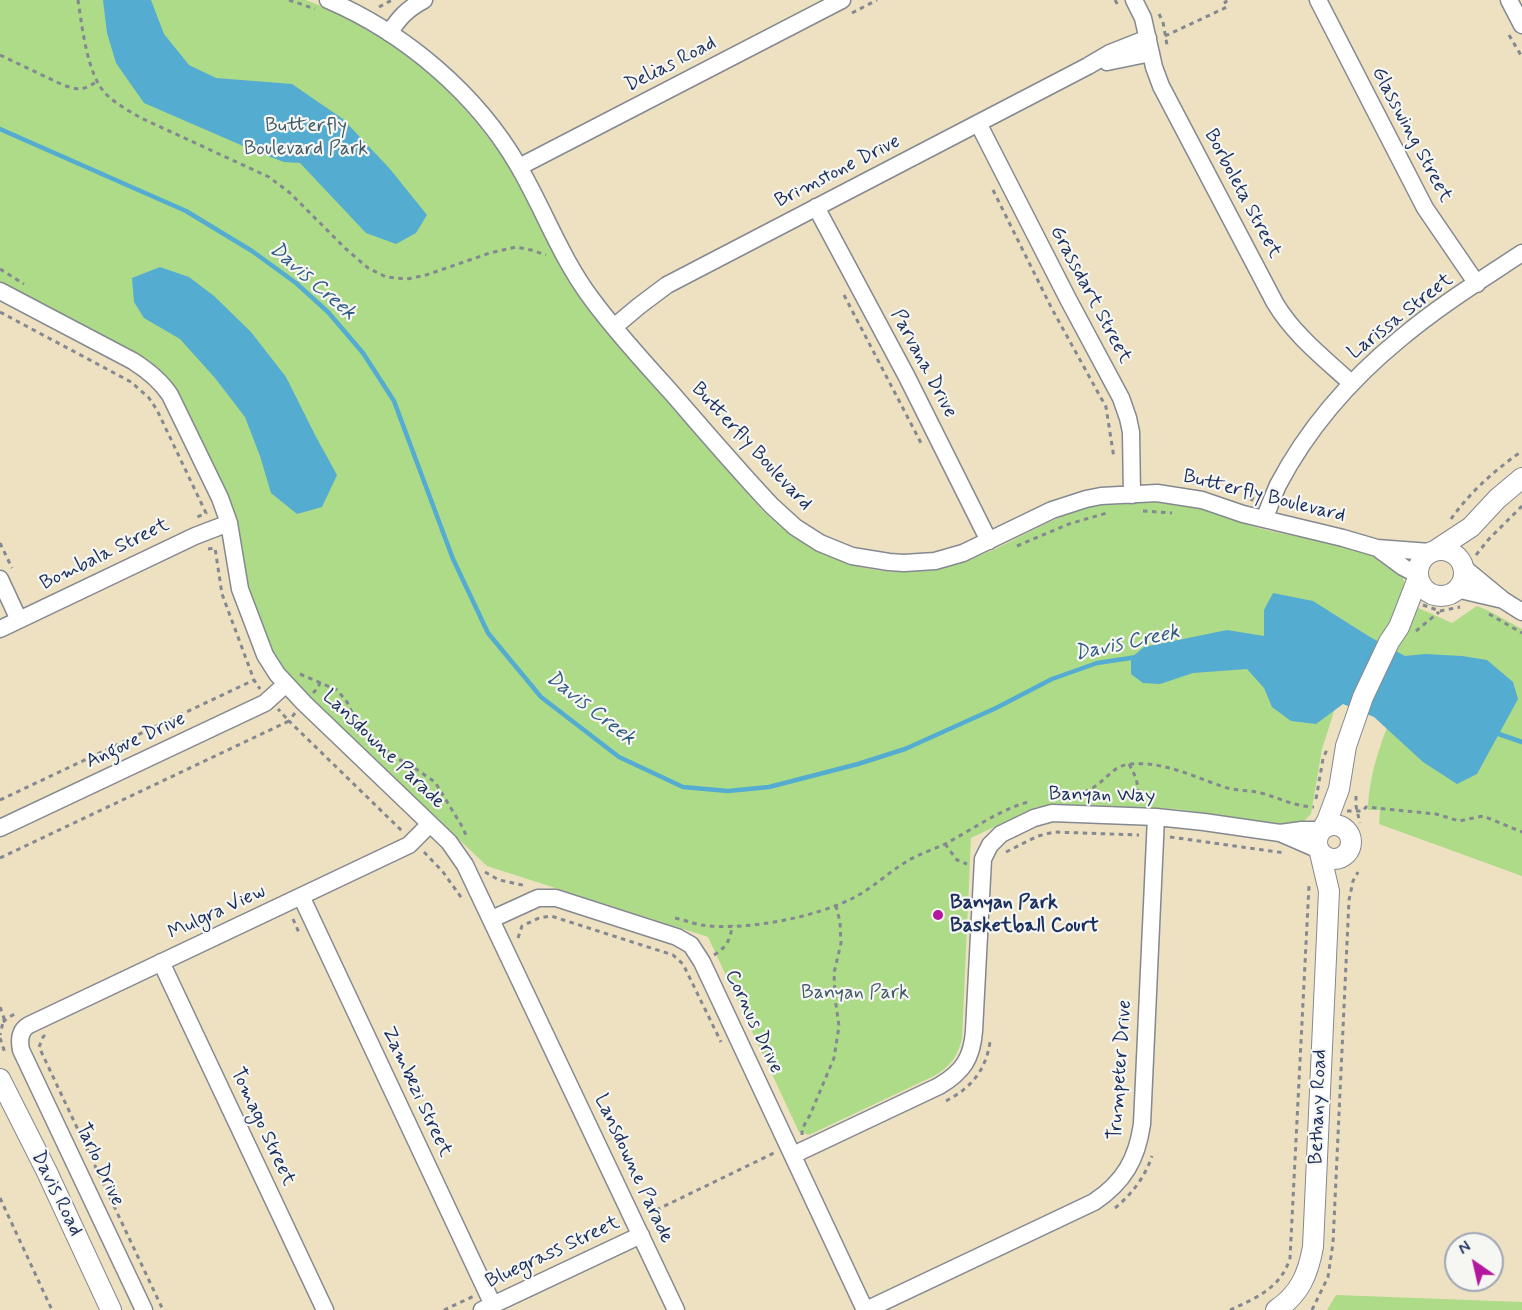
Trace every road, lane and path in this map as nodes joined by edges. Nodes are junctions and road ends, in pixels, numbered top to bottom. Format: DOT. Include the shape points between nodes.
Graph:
graph roads {
  1 [pos="78,0"];
  2 [pos="288,0"];
  3 [pos="392,0"];
  4 [pos="424,0"];
  5 [pos="842,0"];
  6 [pos="1134,0"];
  7 [pos="1229,0"];
  8 [pos="1318,0"];
  9 [pos="1509,0"];
  10 [pos="372,3"];
  11 [pos="322,5"];
  12 [pos="379,7"];
  13 [pos="1158,12"];
  14 [pos="1522,25"];
  15 [pos="394,26"];
  16 [pos="1165,36"];
  17 [pos="1149,46"];
  18 [pos="1168,54"];
  19 [pos="0,55"];
  20 [pos="96,81"];
  21 [pos="978,123"];
  22 [pos="519,168"];
  23 [pos="991,187"];
  24 [pos="816,207"];
  25 [pos="545,247"];
  26 [pos="1522,253"];
  27 [pos="0,269"];
  28 [pos="1477,284"];
  29 [pos="27,287"];
  30 [pos="0,291"];
  31 [pos="842,291"];
  32 [pos="0,312"];
  33 [pos="614,327"];
  34 [pos="1351,383"];
  35 [pos="921,442"];
  36 [pos="1522,451"];
  37 [pos="1114,459"];
  38 [pos="1522,478"];
  39 [pos="1252,499"];
  40 [pos="1133,502"];
  41 [pos="1522,506"];
  42 [pos="1115,512"];
  43 [pos="1266,513"];
  44 [pos="1180,514"];
  45 [pos="195,518"];
  46 [pos="1451,519"];
  47 [pos="229,523"];
  48 [pos="1471,527"];
  49 [pos="989,541"];
  50 [pos="0,543"];
  51 [pos="1012,548"];
  52 [pos="1377,548"];
  53 [pos="206,549"];
  54 [pos="1433,551"];
  55 [pos="1466,561"];
  56 [pos="6,575"];
  57 [pos="1434,595"];
  58 [pos="1503,600"];
  59 [pos="1485,611"];
  60 [pos="1522,612"];
  61 [pos="19,620"];
  62 [pos="0,629"];
  63 [pos="1408,629"];
  64 [pos="1522,633"];
  65 [pos="291,678"];
  66 [pos="255,680"];
  67 [pos="269,700"];
  68 [pos="304,703"];
  69 [pos="289,721"];
  70 [pos="1129,764"];
  71 [pos="1061,798"];
  72 [pos="0,800"];
  73 [pos="1032,801"];
  74 [pos="1336,810"];
  75 [pos="1136,816"];
  76 [pos="1156,817"];
  77 [pos="430,824"];
  78 [pos="0,828"];
  79 [pos="1322,829"];
  80 [pos="1346,830"];
  81 [pos="1522,832"];
  82 [pos="1280,833"];
  83 [pos="1136,835"];
  84 [pos="467,838"];
  85 [pos="413,842"];
  86 [pos="1319,852"];
  87 [pos="1345,855"];
  88 [pos="0,858"];
  89 [pos="479,866"];
  90 [pos="1358,872"];
  91 [pos="537,884"];
  92 [pos="1329,891"];
  93 [pos="836,906"];
  94 [pos="467,907"];
  95 [pos="300,909"];
  96 [pos="672,918"];
  97 [pos="492,920"];
  98 [pos="732,925"];
  99 [pos="518,937"];
  100 [pos="161,962"];
  101 [pos="702,962"];
  102 [pos="0,1007"];
  103 [pos="53,1032"];
  104 [pos="0,1035"];
  105 [pos="21,1037"];
  106 [pos="724,1051"];
  107 [pos="0,1079"];
  108 [pos="802,1138"];
  109 [pos="1153,1152"];
  110 [pos="773,1154"];
  111 [pos="793,1155"];
  112 [pos="0,1198"];
  113 [pos="1110,1211"];
  114 [pos="638,1228"];
  115 [pos="487,1302"];
  116 [pos="52,1310"];
  117 [pos="111,1310"];
  118 [pos="144,1310"];
  119 [pos="163,1310"];
  120 [pos="325,1310"];
  121 [pos="444,1310"];
  122 [pos="676,1310"];
  123 [pos="866,1310"];
  124 [pos="1276,1310"];
  125 [pos="1312,1310"];
  1 -- 20 [label="path"];
  2 -- 11 [label="path"];
  3 -- 12 [label="path"];
  4 -- 15 [label="street"];
  5 -- 22 [label="street, Delias Road"];
  6 -- 17 [label="street, Borboleta Street"];
  7 -- 16 [label="path" via="1225,2 1227,7"];
  8 -- 28 [label="street, Glasswing Street" via="1425,208"];
  9 -- 14 [label="street"];
  10 -- 12 [label="path"];
  11 -- 15 [label="street, Butterfly Boulevard"];
  12 -- 15 [label="path"];
  13 -- 16 [label="path"];
  15 -- 22 [label="street, Butterfly Boulevard" via="411,48 473,105"];
  16 -- 18 [label="path"];
  17 -- 21 [label="street, Brimstone Drive" via="1110,53"];
  17 -- 34 [label="street, Borboleta Street" via="1161,86 1282,315"];
  19 -- 20 [label="path" via="74,89 86,89"];
  20 -- 25 [label="path" via="105,94 141,118 269,177 368,268 386,278 426,275 516,247 549,256"];
  21 -- 24 [label="street, Brimstone Drive"];
  21 -- 40 [label="street, Grassdart Street" via="1121,398 1131,432"];
  22 -- 33 [label="street, Butterfly Boulevard" via="573,271"];
  23 -- 37 [label="path" via="1106,407"];
  24 -- 33 [label="street, Brimstone Drive" via="667,285"];
  24 -- 49 [label="street, Parvana Drive"];
  26 -- 28 [label="street, Larissa Street"];
  27 -- 29 [label="path"];
  28 -- 34 [label="street, Larissa Street" via="1401,338"];
  30 -- 47 [label="street, Lansdowne Parade" via="133,361 161,383 178,408"];
  31 -- 35 [label="path"];
  32 -- 45 [label="path" via="131,382 149,398 206,513"];
  33 -- 49 [label="street, Butterfly Boulevard" via="772,506 807,535 852,555 904,563 935,561"];
  34 -- 43 [label="street, Larissa Street" via="1312,431"];
  36 -- 46 [label="path" via="1482,484"];
  38 -- 48 [label="street"];
  39 -- 43 [label="path"];
  40 -- 43 [label="street, Butterfly Boulevard" via="1157,493"];
  40 -- 44 [label="path"];
  40 -- 49 [label="street, Butterfly Boulevard" via="1101,496 1068,504"];
  41 -- 55 [label="path"];
  42 -- 51 [label="path" via="1069,524"];
  43 -- 52 [label="street, Butterfly Boulevard"];
  47 -- 61 [label="street, Bombala Street"];
  47 -- 65 [label="street, Lansdowne Parade" via="244,601 265,655 277,674"];
  48 -- 54 [label="street"];
  48 -- 55 [label="street"];
  50 -- 56 [label="path"];
  52 -- 54 [label="street, Butterfly Boulevard"];
  52 -- 57 [label="street, Butterfly Boulevard"];
  53 -- 66 [label="path" via="215,548 222,594"];
  54 -- 55 [label="street" via="1444,550"];
  54 -- 57 [label="street" via="1421,561"];
  55 -- 57 [label="street" via="1462,581"];
  55 -- 58 [label="street, Butterfly Boulevard"];
  56 -- 61 [label="street"];
  57 -- 58 [label="street, Butterfly Boulevard"];
  57 -- 63 [label="street"];
  57 -- 63 [label="path"];
  58 -- 60 [label="street, Butterfly Boulevard"];
  59 -- 64 [label="path"];
  61 -- 62 [label="street, Bombala Street"];
  63 -- 74 [label="street" via="1389,642 1363,696 1346,746"];
  65 -- 67 [label="street, Angove Drive"];
  65 -- 68 [label="street, Lansdowne Parade"];
  65 -- 84 [label="path" via="309,679 338,690 356,721 378,742 435,782"];
  66 -- 67 [label="path"];
  66 -- 72 [label="path"];
  67 -- 69 [label="path"];
  67 -- 78 [label="street, Angove Drive"];
  68 -- 69 [label="path"];
  68 -- 77 [label="street, Lansdowne Parade"];
  69 -- 85 [label="path"];
  69 -- 88 [label="path"];
  70 -- 71 [label="path" via="1119,766 1091,789"];
  70 -- 74 [label="path" via="1168,767 1227,788"];
  70 -- 75 [label="path" via="1139,787"];
  73 -- 93 [label="path" via="909,860"];
  74 -- 79 [label="street"];
  74 -- 80 [label="street"];
  74 -- 81 [label="path" via="1363,811 1366,807 1436,814 1459,821 1483,816"];
  75 -- 76 [label="street, Banyan Way"];
  75 -- 83 [label="path"];
  75 -- 111 [label="street, Banyan Way" via="1052,813 995,839 982,865 974,1031 972,1050 965,1064 939,1086"];
  76 -- 82 [label="street, Banyan Way"];
  76 -- 123 [label="street, Trumpeter Drive" via="1142,1124 1131,1164 1111,1190 1094,1202"];
  77 -- 85 [label="street, Mulgra View"];
  77 -- 97 [label="street, Lansdowne Parade" via="465,865"];
  79 -- 80 [label="street" via="1337,825"];
  79 -- 82 [label="street, Banyan Way"];
  79 -- 86 [label="street" via="1317,839"];
  80 -- 87 [label="street" via="1351,845"];
  82 -- 86 [label="street, Banyan Way"];
  85 -- 94 [label="path" via="443,872"];
  85 -- 95 [label="street, Mulgra View"];
  86 -- 87 [label="street" via="1330,859"];
  86 -- 92 [label="street, Bethany Road"];
  87 -- 92 [label="street, Bethany Road"];
  89 -- 91 [label="path" via="498,880 526,886"];
  90 -- 125 [label="path" via="1348,900 1333,1243 1328,1277"];
  92 -- 124 [label="street, Bethany Road" via="1313,1247 1304,1280 1286,1304"];
  93 -- 98 [label="path" via="782,920"];
  93 -- 108 [label="path" via="841,943 834,973 839,1026 834,1058 802,1129"];
  95 -- 100 [label="street, Mulgra View"];
  95 -- 115 [label="street, Zambezi Street"];
  96 -- 98 [label="path" via="700,925"];
  97 -- 101 [label="street, Cornus Drive" via="538,898 556,898 677,937 691,945"];
  97 -- 114 [label="street, Lansdowne Parade"];
  98 -- 101 [label="path" via="727,944"];
  99 -- 106 [label="path" via="522,926 552,916 673,955 684,964"];
  100 -- 105 [label="street, Mulgra View" via="29,1025"];
  100 -- 120 [label="street, Tomago Street"];
  101 -- 111 [label="street, Cornus Drive"];
  102 -- 104 [label="path" via="4,1018"];
  103 -- 119 [label="path" via="43,1036 39,1047"];
  105 -- 118 [label="street, Tarlo Drive" via="21,1050"];
  107 -- 117 [label="street, Davis Road"];
  109 -- 113 [label="path" via="1133,1191"];
  110 -- 114 [label="path"];
  111 -- 123 [label="street, Cornus Drive"];
  112 -- 116 [label="path"];
  114 -- 115 [label="street, Bluegrass Street"];
  114 -- 122 [label="street, Lansdowne Parade"];
  115 -- 121 [label="path"];
}
